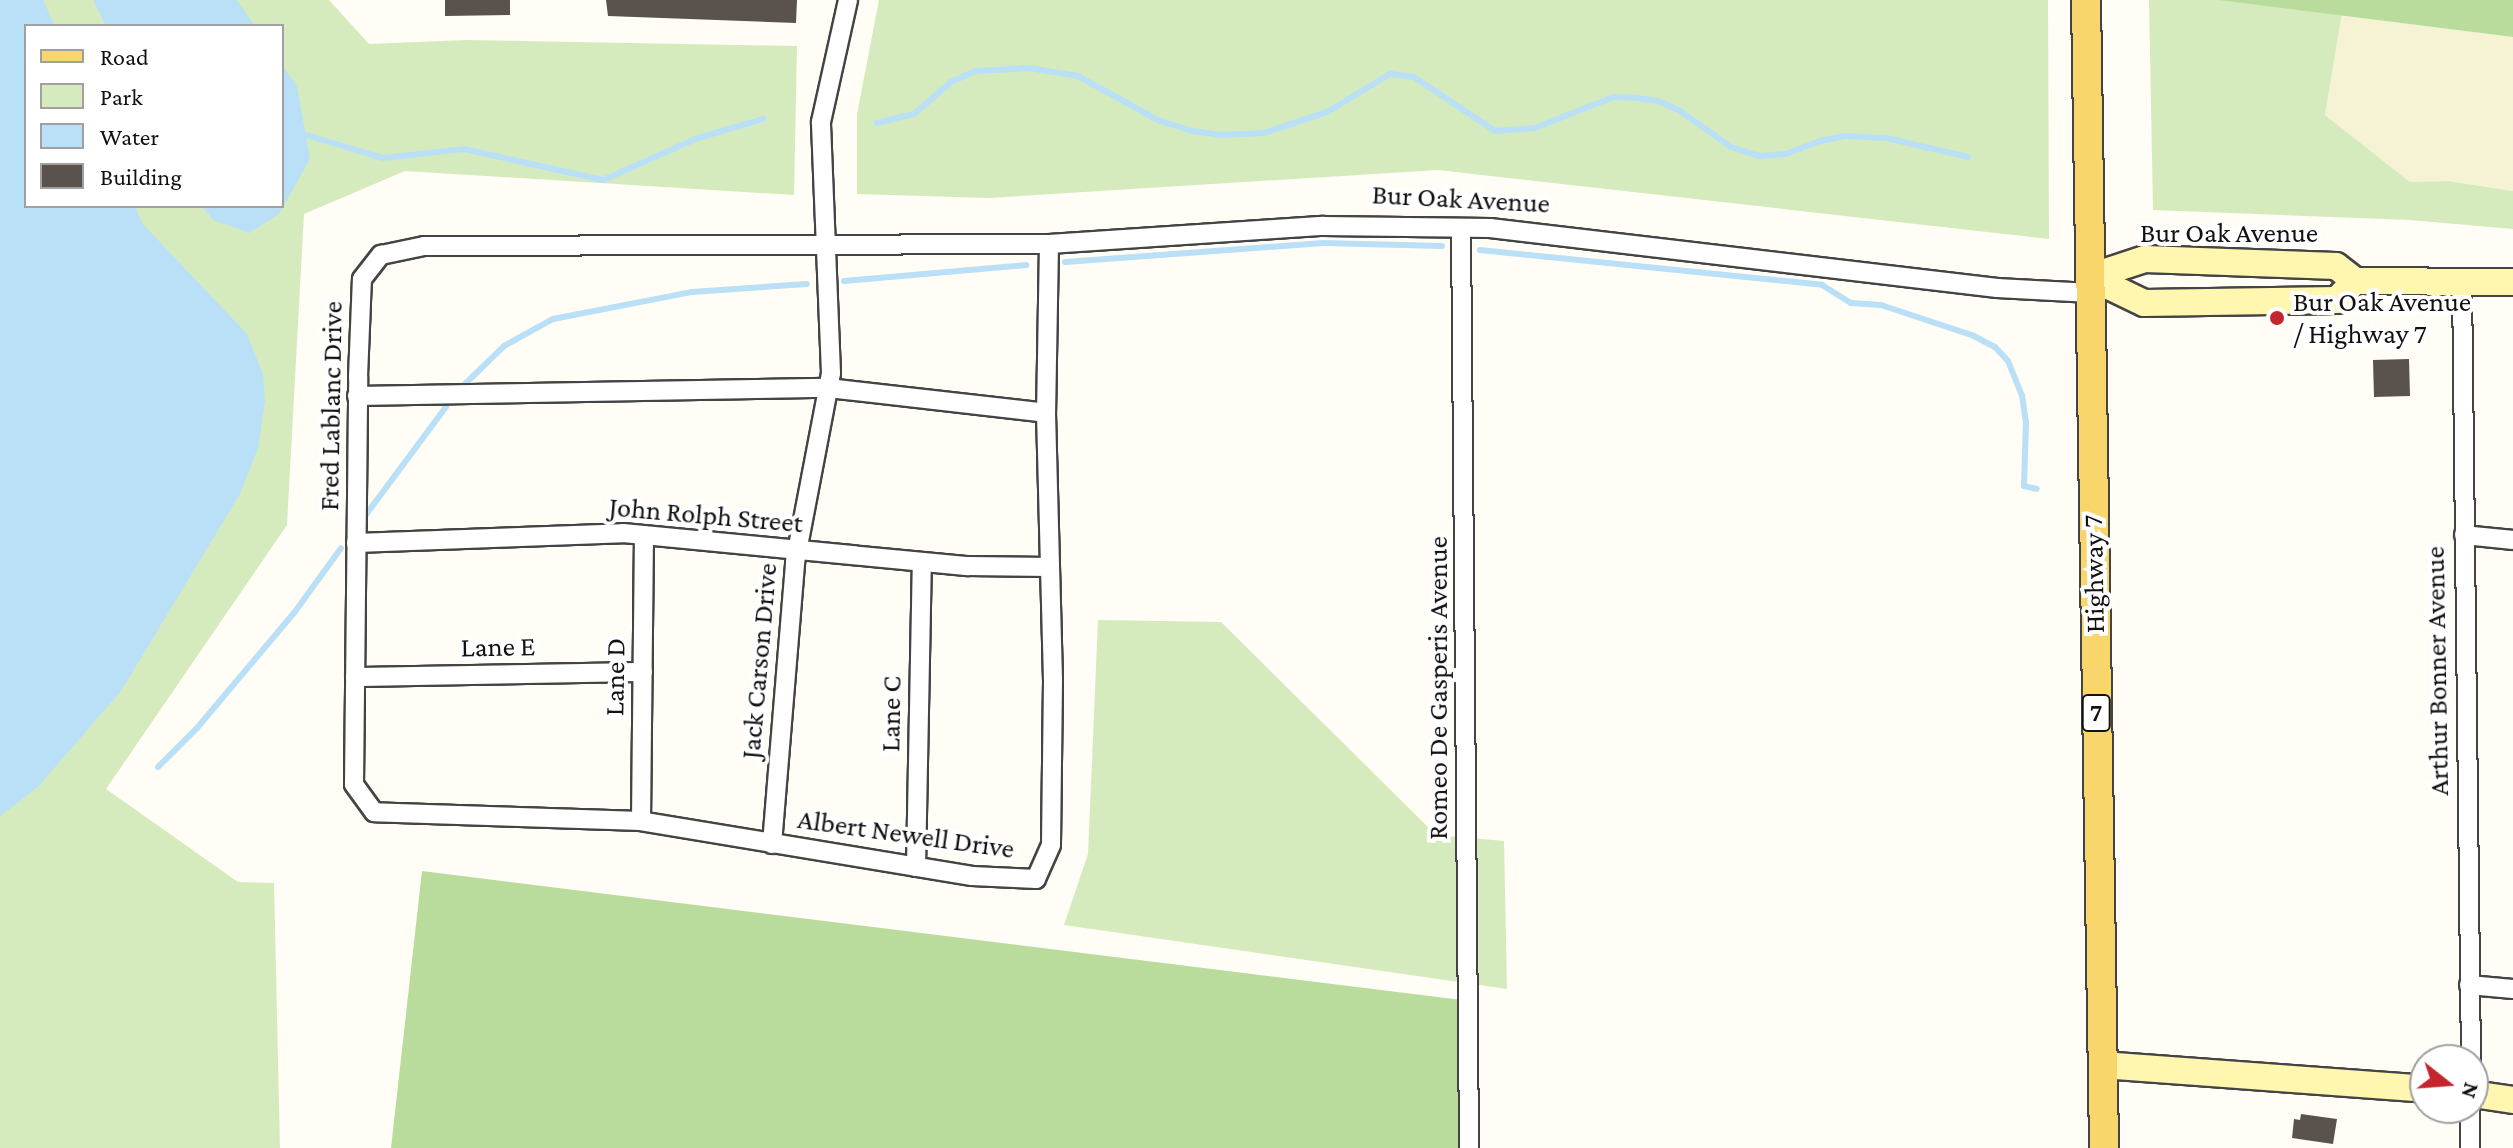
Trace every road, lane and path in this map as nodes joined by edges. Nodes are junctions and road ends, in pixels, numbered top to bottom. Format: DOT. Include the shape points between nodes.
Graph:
graph roads {
  1 [pos="848,0"];
  2 [pos="2086,0"];
  3 [pos="1461,228"];
  4 [pos="1049,244"];
  5 [pos="826,245"];
  6 [pos="2355,281"];
  7 [pos="2462,282"];
  8 [pos="2513,282"];
  9 [pos="2090,285"];
  10 [pos="828,388"];
  11 [pos="357,396"];
  12 [pos="1046,413"];
  13 [pos="644,535"];
  14 [pos="2464,535"];
  15 [pos="2513,540"];
  16 [pos="356,543"];
  17 [pos="797,550"];
  18 [pos="922,562"];
  19 [pos="1050,567"];
  20 [pos="643,672"];
  21 [pos="355,677"];
  22 [pos="374,812"];
  23 [pos="641,821"];
  24 [pos="772,844"];
  25 [pos="916,867"];
  26 [pos="2469,985"];
  27 [pos="2513,989"];
  28 [pos="2471,1044"];
  29 [pos="2102,1065"];
  30 [pos="2409,1088"];
  31 [pos="2489,1096"];
  32 [pos="2513,1100"];
  33 [pos="2470,1124"];
  34 [pos="1469,1148"];
  35 [pos="2104,1148"];
  36 [pos="2470,1148"];
  1 -- 5 [label="street, Jack Carson Drive" via="821,122"];
  2 -- 9 [label="main road, Highway 7 / 7"];
  3 -- 4 [label="street, Bur Oak Avenue" via="1323,226"];
  3 -- 9 [label="street, Bur Oak Avenue" via="1997,288"];
  3 -- 34 [label="street, Romeo De Gasperis Avenue"];
  4 -- 5 [label="street, Bur Oak Avenue"];
  4 -- 12 [label="street, Albert Newell Drive"];
  5 -- 10 [label="street, Jack Carson Drive"];
  5 -- 11 [label="street, Fred Lablanc Drive" via="424,246 381,255 362,279"];
  6 -- 7 [label="street, Bur Oak Avenue"];
  6 -- 9 [label="street, Bur Oak Avenue" via="2337,300 2144,303"];
  6 -- 9 [label="street, Bur Oak Avenue" via="2336,266 2145,259"];
  7 -- 8 [label="street, Bur Oak Avenue"];
  7 -- 14 [label="street, Arthur Bonner Avenue"];
  9 -- 29 [label="main road, Highway 7 / 7"];
  10 -- 11 [label="street"];
  10 -- 12 [label="street"];
  10 -- 17 [label="street, Jack Carson Drive"];
  11 -- 16 [label="street, Fred Lablanc Drive"];
  12 -- 19 [label="street, Albert Newell Drive"];
  13 -- 16 [label="street, John Rolph Street"];
  13 -- 17 [label="street, John Rolph Street"];
  13 -- 20 [label="street, Lane D"];
  14 -- 15 [label="street"];
  14 -- 26 [label="street, Arthur Bonner Avenue"];
  16 -- 21 [label="street, Fred Lablanc Drive"];
  17 -- 18 [label="street, John Rolph Street"];
  17 -- 24 [label="street, Jack Carson Drive"];
  18 -- 19 [label="street, John Rolph Street"];
  18 -- 25 [label="street, Lane C"];
  19 -- 25 [label="street, Albert Newell Drive" via="1051,845 1036,879"];
  20 -- 21 [label="street, Lane E"];
  20 -- 23 [label="street, Lane D"];
  21 -- 22 [label="street, Fred Lablanc Drive" via="354,784"];
  22 -- 23 [label="street, Albert Newell Drive"];
  23 -- 24 [label="street, Albert Newell Drive"];
  24 -- 25 [label="street, Albert Newell Drive"];
  26 -- 27 [label="street"];
  26 -- 28 [label="street, Arthur Bonner Avenue"];
  29 -- 30 [label="street"];
  29 -- 35 [label="main road, Highway 7 / 7"];
  31 -- 32 [label="street"];
  33 -- 36 [label="street"];
}
